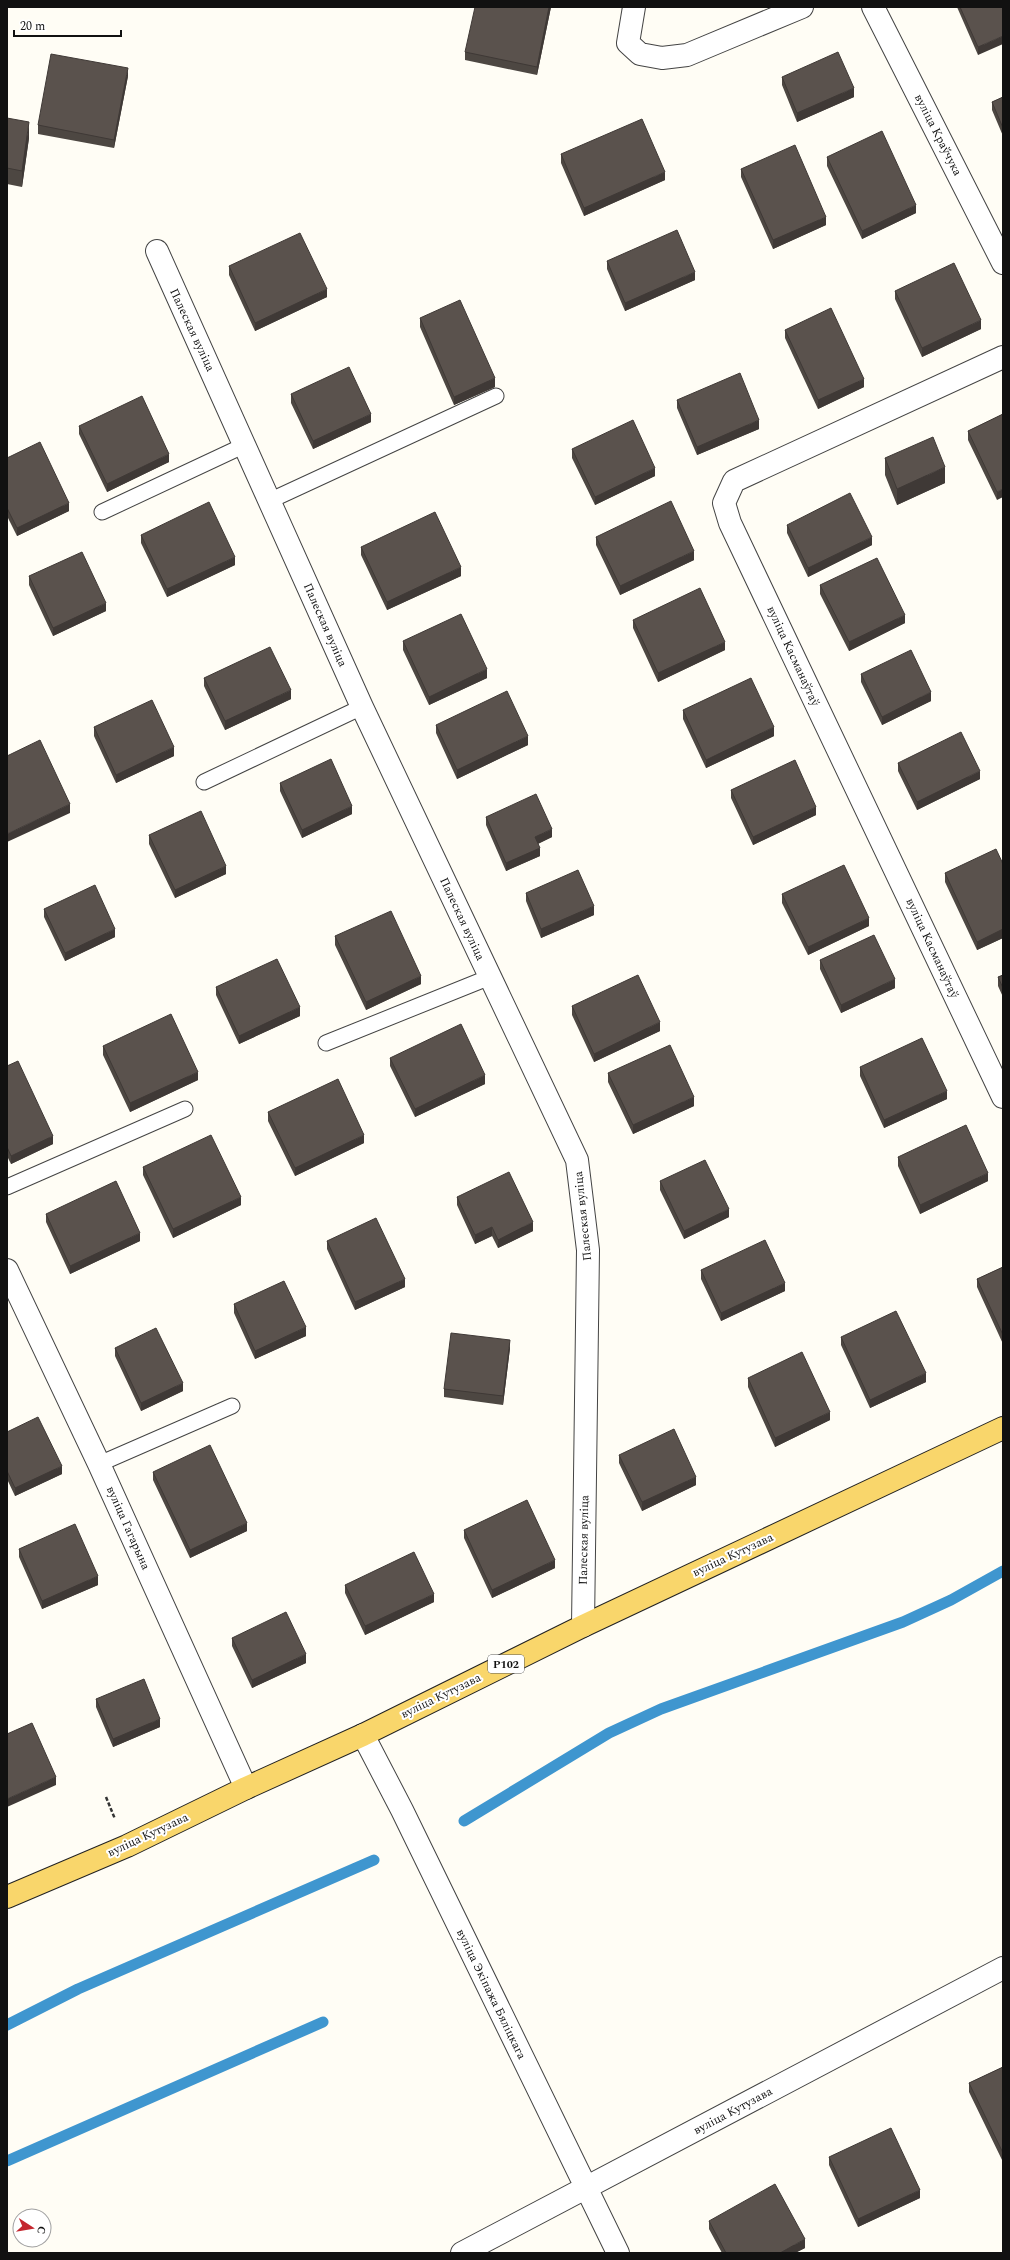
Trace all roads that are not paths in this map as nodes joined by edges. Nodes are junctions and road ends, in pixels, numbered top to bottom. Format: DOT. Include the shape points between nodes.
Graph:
graph roads {
  1 [pos="634,7"];
  2 [pos="802,7"];
  3 [pos="873,7"];
  4 [pos="157,251"];
  5 [pos="1003,263"];
  6 [pos="1003,357"];
  7 [pos="496,396"];
  8 [pos="245,445"];
  9 [pos="268,501"];
  10 [pos="102,512"];
  11 [pos="362,707"];
  12 [pos="204,782"];
  13 [pos="490,977"];
  14 [pos="326,1043"];
  15 [pos="1003,1097"];
  16 [pos="185,1109"];
  17 [pos="7,1187"];
  18 [pos="7,1270"];
  19 [pos="232,1406"];
  20 [pos="1003,1428"];
  21 [pos="99,1464"];
  22 [pos="582,1626"];
  23 [pos="363,1735"];
  24 [pos="246,1788"];
  25 [pos="7,1898"];
  26 [pos="1003,1968"];
  27 [pos="586,2189"];
  28 [pos="462,2253"];
  29 [pos="618,2253"];
  1 -- 2 [label="street" via="628,43 640,54 662,58 687,55"];
  3 -- 5 [label="street, вуліца Краўчука"];
  4 -- 8 [label="street, Палеская вуліца"];
  6 -- 15 [label="street, вуліца Касманаўтаў" via="734,482 724,503 730,523"];
  7 -- 9 [label="lane"];
  8 -- 9 [label="street, Палеская вуліца"];
  8 -- 10 [label="lane"];
  9 -- 11 [label="street, Палеская вуліца"];
  11 -- 12 [label="lane"];
  11 -- 13 [label="street, Палеская вуліца"];
  13 -- 14 [label="lane"];
  13 -- 22 [label="street, Палеская вуліца" via="577,1160 588,1250"];
  16 -- 17 [label="lane"];
  18 -- 21 [label="street, вуліца Гагарына"];
  19 -- 21 [label="lane"];
  20 -- 22 [label="main road, вуліца Кутузава / Р102"];
  21 -- 24 [label="street, вуліца Гагарына"];
  22 -- 23 [label="main road, вуліца Кутузава / Р102"];
  23 -- 24 [label="main road, вуліца Кутузава / Р102"];
  23 -- 27 [label="street, вуліца Экіпажа Бяліцкага" via="406,1817"];
  24 -- 25 [label="main road, вуліца Кутузава / Р102" via="127,1846"];
  26 -- 27 [label="street, вуліца Кутузава"];
  27 -- 28 [label="street, вуліца Кутузава"];
  27 -- 29 [label="street, вуліца Экіпажа Бяліцкага"];
}
